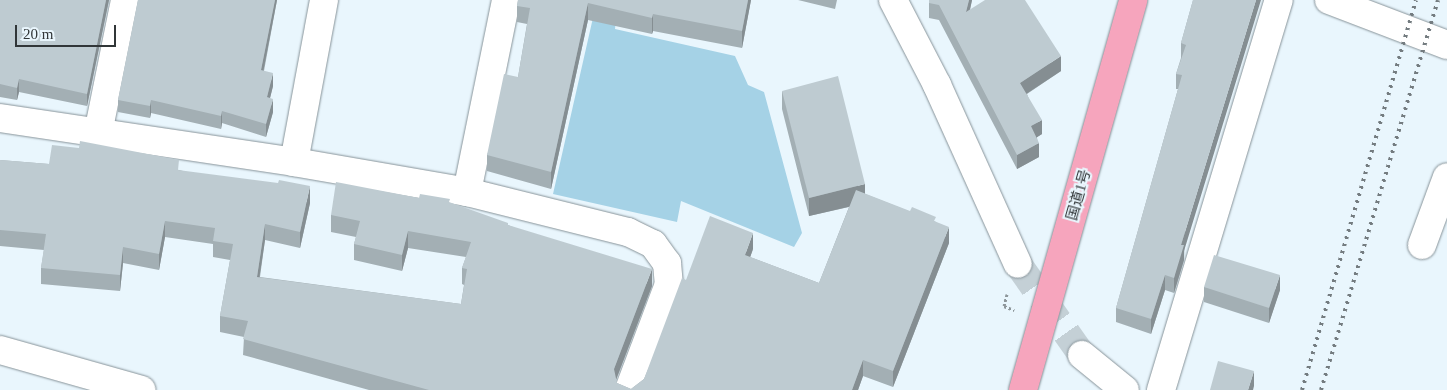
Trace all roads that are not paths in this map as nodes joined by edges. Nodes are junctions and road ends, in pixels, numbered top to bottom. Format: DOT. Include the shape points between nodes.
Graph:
graph roads {
  1 [pos="125,0"];
  2 [pos="324,0"];
  3 [pos="506,0"];
  4 [pos="893,0"];
  5 [pos="1133,0"];
  6 [pos="1279,0"];
  7 [pos="1329,0"];
  8 [pos="1447,45"];
  9 [pos="0,118"];
  10 [pos="98,133"];
  11 [pos="294,162"];
  12 [pos="1447,177"];
  13 [pos="467,192"];
  14 [pos="1422,244"];
  15 [pos="1018,264"];
  16 [pos="0,350"];
  17 [pos="1082,355"];
  18 [pos="141,390"];
  19 [pos="629,390"];
  20 [pos="1023,390"];
  21 [pos="1125,390"];
  22 [pos="1162,390"];
  1 -- 10 [label="street"];
  2 -- 11 [label="street"];
  3 -- 13 [label="street"];
  4 -- 15 [label="street" via="937,85"];
  5 -- 20 [label="highway, 国道1号"];
  6 -- 22 [label="street"];
  7 -- 8 [label="street"];
  9 -- 10 [label="street"];
  10 -- 11 [label="street"];
  11 -- 13 [label="street"];
  12 -- 14 [label="street"];
  13 -- 19 [label="street" via="628,232 653,244 667,263 669,284"];
  16 -- 18 [label="street"];
  17 -- 21 [label="street"];
}
